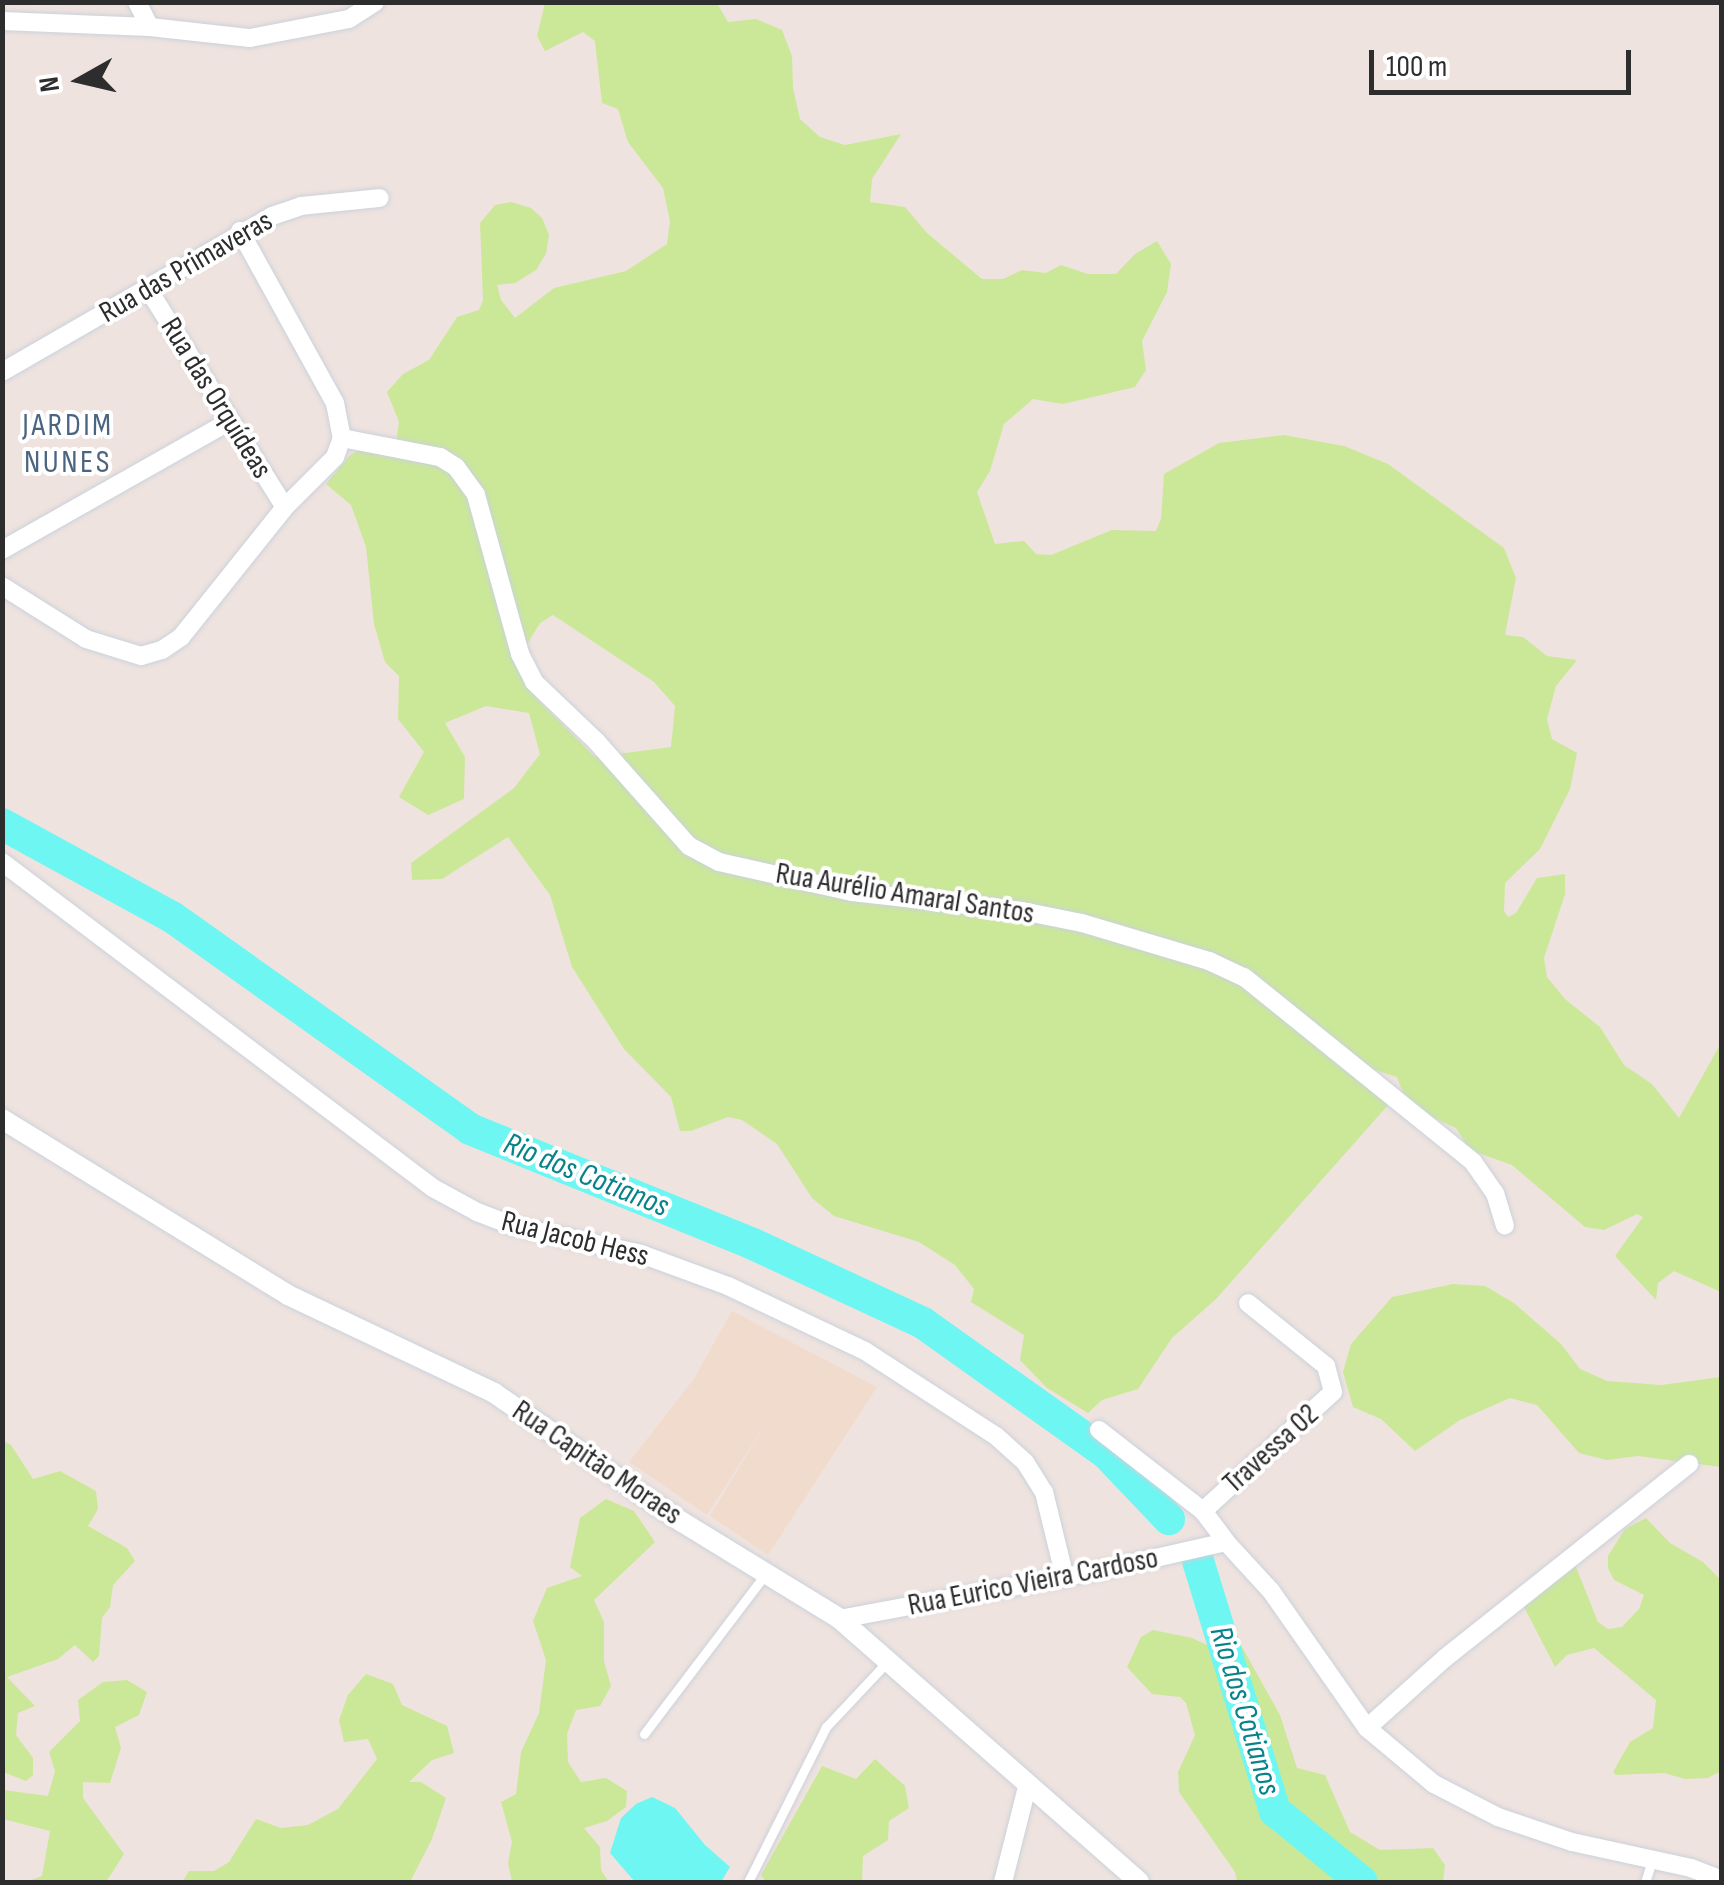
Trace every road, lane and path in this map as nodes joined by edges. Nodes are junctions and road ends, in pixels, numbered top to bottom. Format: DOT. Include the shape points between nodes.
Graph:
graph roads {
  1 [pos="137,2"];
  2 [pos="375,2"];
  3 [pos="2,21"];
  4 [pos="150,27"];
  5 [pos="380,198"];
  6 [pos="240,231"];
  7 [pos="148,288"];
  8 [pos="2,372"];
  9 [pos="230,421"];
  10 [pos="342,438"];
  11 [pos="284,507"];
  12 [pos="2,550"];
  13 [pos="2,586"];
  14 [pos="2,862"];
  15 [pos="2,1119"];
  16 [pos="1505,1226"];
  17 [pos="1248,1304"];
  18 [pos="1099,1430"];
  19 [pos="1689,1464"];
  20 [pos="1203,1511"];
  21 [pos="1226,1542"];
  22 [pos="766,1574"];
  23 [pos="1065,1578"];
  24 [pos="840,1619"];
  25 [pos="888,1661"];
  26 [pos="1368,1728"];
  27 [pos="644,1734"];
  28 [pos="1028,1784"];
  29 [pos="1652,1860"];
  30 [pos="1722,1880"];
  31 [pos="748,1882"];
  32 [pos="1003,1882"];
  33 [pos="1139,1882"];
  34 [pos="1645,1882"];
  1 -- 4 [label="street"];
  2 -- 4 [label="street" via="349,19 250,38"];
  3 -- 4 [label="street"];
  5 -- 6 [label="street, Rua das Primaveras" via="301,206"];
  6 -- 7 [label="street, Rua das Primaveras"];
  6 -- 10 [label="street" via="336,403"];
  7 -- 8 [label="street, Rua das Primaveras"];
  7 -- 9 [label="street, Rua das Orquídeas"];
  9 -- 11 [label="street, Rua das Orquídeas"];
  9 -- 12 [label="street"];
  10 -- 11 [label="street" via="336,457"];
  10 -- 16 [label="street, Rua Aurélio Amaral Santos" via="440,457 466,478 534,682 702,854 852,892 1082,923 1244,977 1473,1162 1495,1194"];
  11 -- 13 [label="street" via="181,637 141,656 86,639"];
  14 -- 23 [label="street, Rua Jacob Hess" via="448,1196 513,1226 640,1254 728,1286 865,1351 996,1436 1025,1462 1044,1492"];
  15 -- 22 [label="street, Rua Capitão Moraes" via="288,1295 494,1394"];
  17 -- 20 [label="street, Travessa 02" via="1326,1366 1333,1392"];
  18 -- 20 [label="street"];
  19 -- 26 [label="street" via="1445,1658"];
  20 -- 21 [label="street"];
  21 -- 23 [label="street, Rua Eurico Vieira Cardoso"];
  21 -- 26 [label="street" via="1270,1591"];
  22 -- 24 [label="street, Rua Capitão Moraes"];
  22 -- 27 [label="lane"];
  23 -- 24 [label="street, Rua Eurico Vieira Cardoso"];
  24 -- 25 [label="street, Rua Capitão Moraes"];
  25 -- 28 [label="street, Rua Capitão Moraes"];
  25 -- 31 [label="lane" via="826,1727"];
  26 -- 29 [label="street" via="1434,1784 1498,1817"];
  28 -- 32 [label="street"];
  28 -- 33 [label="street, Rua Capitão Moraes"];
  29 -- 30 [label="street"];
  29 -- 34 [label="lane"];
}
